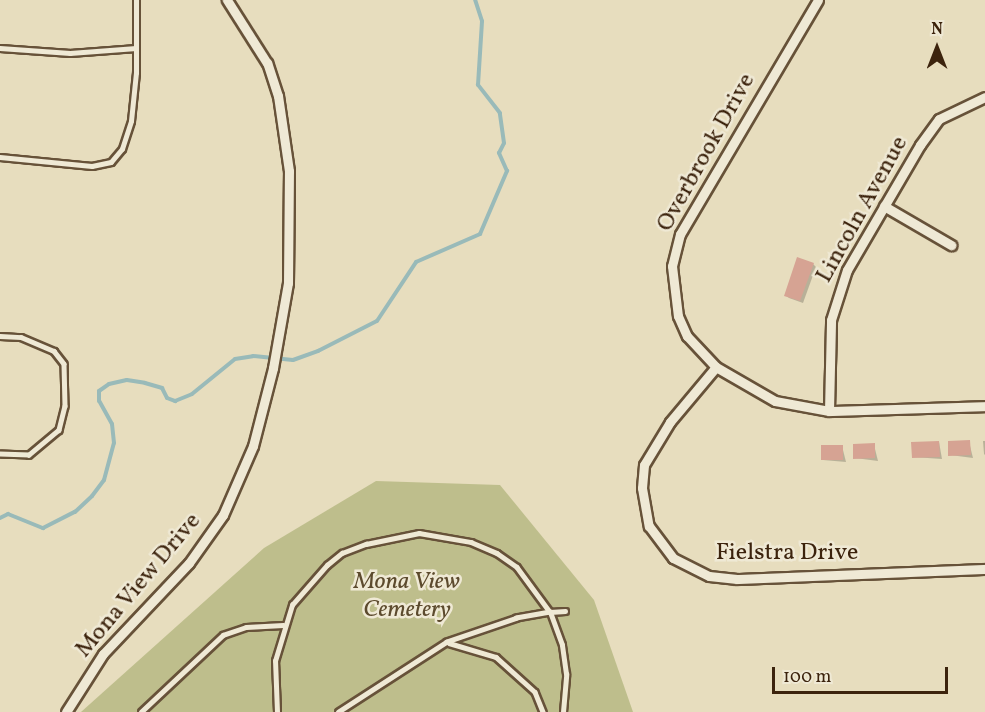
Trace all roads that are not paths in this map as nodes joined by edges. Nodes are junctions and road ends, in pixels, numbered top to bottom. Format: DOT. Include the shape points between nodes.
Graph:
graph roads {
  1 [pos="136,0"];
  2 [pos="227,0"];
  3 [pos="818,0"];
  4 [pos="0,48"];
  5 [pos="136,48"];
  6 [pos="985,97"];
  7 [pos="0,157"];
  8 [pos="884,206"];
  9 [pos="951,245"];
  10 [pos="0,336"];
  11 [pos="716,367"];
  12 [pos="985,406"];
  13 [pos="829,411"];
  14 [pos="0,454"];
  15 [pos="985,569"];
  16 [pos="565,610"];
  17 [pos="550,612"];
  18 [pos="283,625"];
  19 [pos="447,642"];
  20 [pos="66,712"];
  21 [pos="141,712"];
  22 [pos="277,712"];
  23 [pos="339,712"];
  24 [pos="543,712"];
  25 [pos="563,712"];
  1 -- 5 [label="lane"];
  2 -- 20 [label="street, Mona View Drive" via="267,63 278,96 288,160 288,283 273,368 253,446 223,515 189,563 103,654"];
  3 -- 11 [label="street, Overbrook Drive" via="680,234 675,250 672,280 678,316 687,336"];
  4 -- 5 [label="lane" via="70,53"];
  5 -- 7 [label="lane" via="131,121 122,149 111,162 92,166"];
  6 -- 8 [label="street, Lincoln Avenue" via="939,119"];
  8 -- 9 [label="street"];
  8 -- 13 [label="street, Lincoln Avenue" via="847,270 836,300 829,350"];
  10 -- 14 [label="lane" via="21,337 54,351 64,364 65,406 59,430 29,455"];
  11 -- 13 [label="street, Overbrook Drive" via="775,401"];
  11 -- 15 [label="street, Fielstra Drive" via="670,422 644,465 642,488 649,526 673,558 709,576 737,579"];
  12 -- 13 [label="street, Overbrook Drive"];
  16 -- 17 [label="lane"];
  17 -- 18 [label="lane" via="533,585 496,553 443,535 419,533 398,535 342,553 305,587"];
  17 -- 19 [label="lane" via="517,618"];
  17 -- 25 [label="lane" via="565,664"];
  18 -- 21 [label="lane" via="246,627 223,635"];
  18 -- 22 [label="lane" via="273,684"];
  19 -- 23 [label="lane"];
  19 -- 24 [label="lane" via="495,657 535,692"];
}
